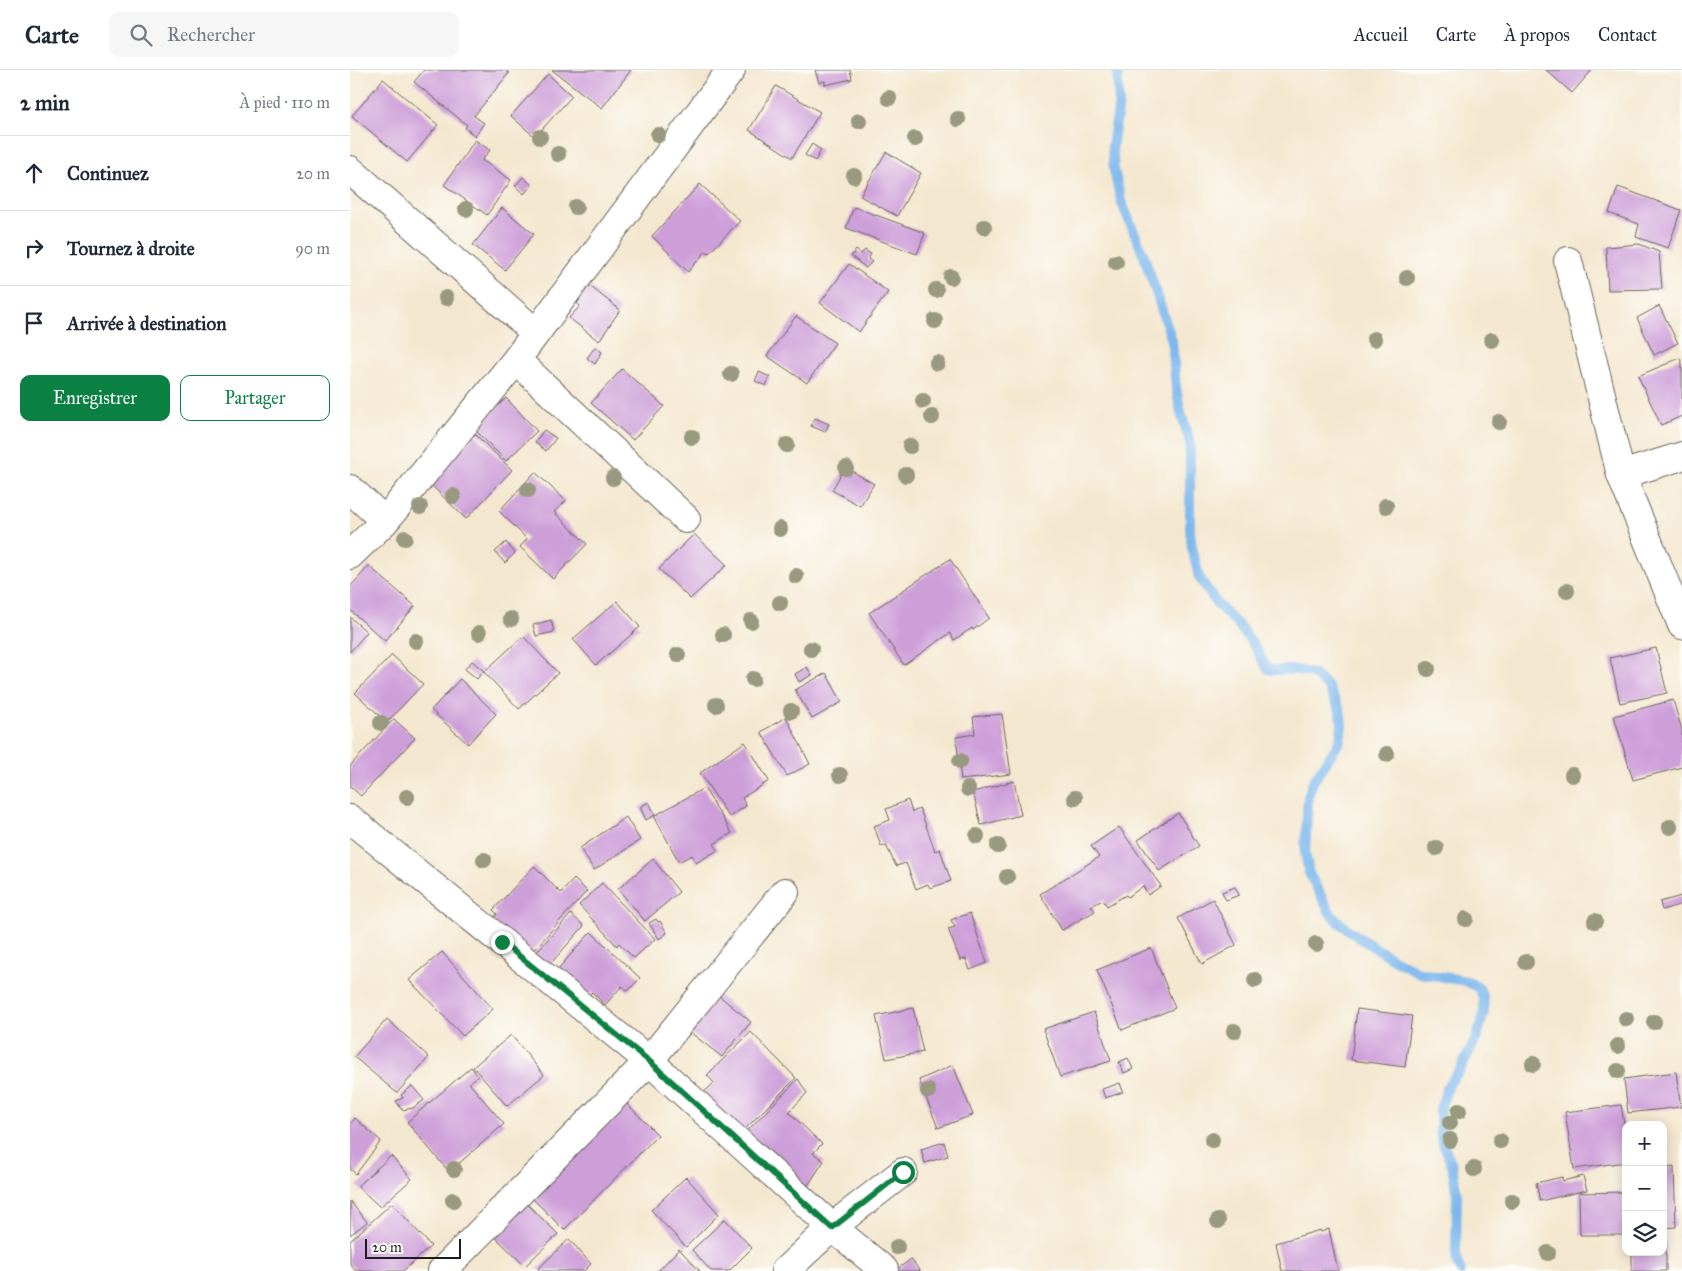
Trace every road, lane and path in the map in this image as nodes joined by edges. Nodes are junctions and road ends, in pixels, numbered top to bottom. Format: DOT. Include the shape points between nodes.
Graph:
graph roads {
  1 [pos="731,70"];
  2 [pos="350,170"];
  3 [pos="1568,261"];
  4 [pos="536,333"];
  5 [pos="516,360"];
  6 [pos="1682,456"];
  7 [pos="1621,475"];
  8 [pos="350,489"];
  9 [pos="686,519"];
  10 [pos="385,521"];
  11 [pos="350,555"];
  12 [pos="1682,626"];
  13 [pos="350,819"];
  14 [pos="785,892"];
  15 [pos="649,1061"];
  16 [pos="903,1172"];
  17 [pos="832,1228"];
  18 [pos="884,1270"];
  19 [pos="442,1271"];
  20 [pos="785,1271"];
  1 -- 4 [label="street"];
  2 -- 4 [label="street"];
  3 -- 7 [label="street"];
  4 -- 5 [label="street"];
  5 -- 9 [label="street"];
  5 -- 10 [label="street"];
  6 -- 7 [label="street"];
  7 -- 12 [label="street"];
  8 -- 10 [label="street"];
  10 -- 11 [label="street"];
  13 -- 15 [label="street"];
  14 -- 15 [label="street"];
  15 -- 17 [label="street"];
  15 -- 19 [label="street"];
  16 -- 17 [label="street"];
  17 -- 18 [label="street"];
  17 -- 20 [label="street"];
}
